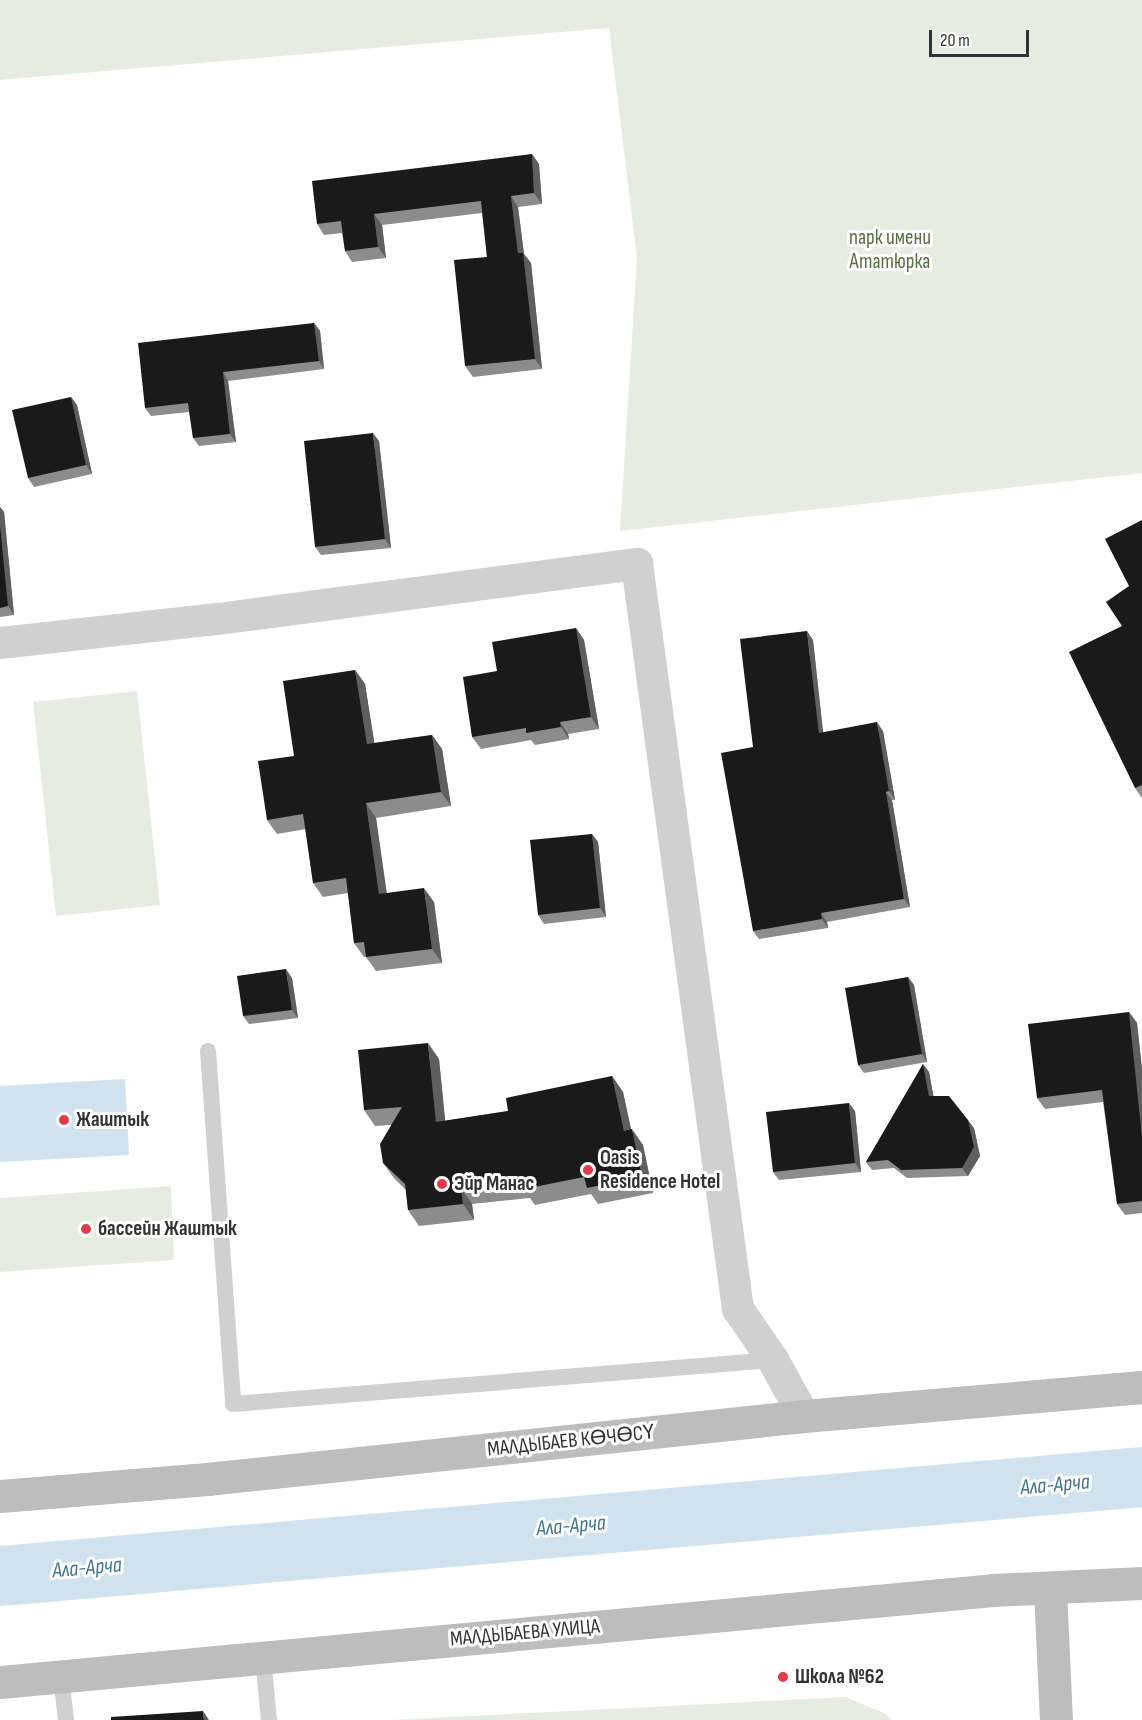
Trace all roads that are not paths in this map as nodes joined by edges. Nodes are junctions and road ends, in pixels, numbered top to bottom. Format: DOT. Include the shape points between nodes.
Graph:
graph roads {
  1 [pos="0,643"];
  2 [pos="208,1051"];
  3 [pos="773,1360"];
  4 [pos="1142,1387"];
  5 [pos="804,1416"];
  6 [pos="0,1496"];
  7 [pos="1142,1583"];
  8 [pos="1050,1589"];
  9 [pos="263,1657"];
  10 [pos="60,1676"];
  11 [pos="0,1682"];
  12 [pos="66,1720"];
  13 [pos="270,1720"];
  14 [pos="1056,1720"];
  1 -- 3 [label="street" via="218,619 637,564 738,1309"];
  2 -- 3 [label="lane" via="233,1404"];
  3 -- 5 [label="street"];
  4 -- 5 [label="street, МАЛДЫБАЕВ КӨЧӨСҮ"];
  5 -- 6 [label="street, МАЛДЫБАЕВ КӨЧӨСҮ" via="207,1479"];
  7 -- 8 [label="street"];
  8 -- 9 [label="street, МАЛДЫБАЕВА УЛИЦА" via="993,1590"];
  8 -- 14 [label="street"];
  9 -- 10 [label="street, МАЛДЫБАЕВА УЛИЦА"];
  9 -- 13 [label="lane"];
  10 -- 11 [label="street, МАЛДЫБАЕВА УЛИЦА"];
  10 -- 12 [label="lane"];
}
